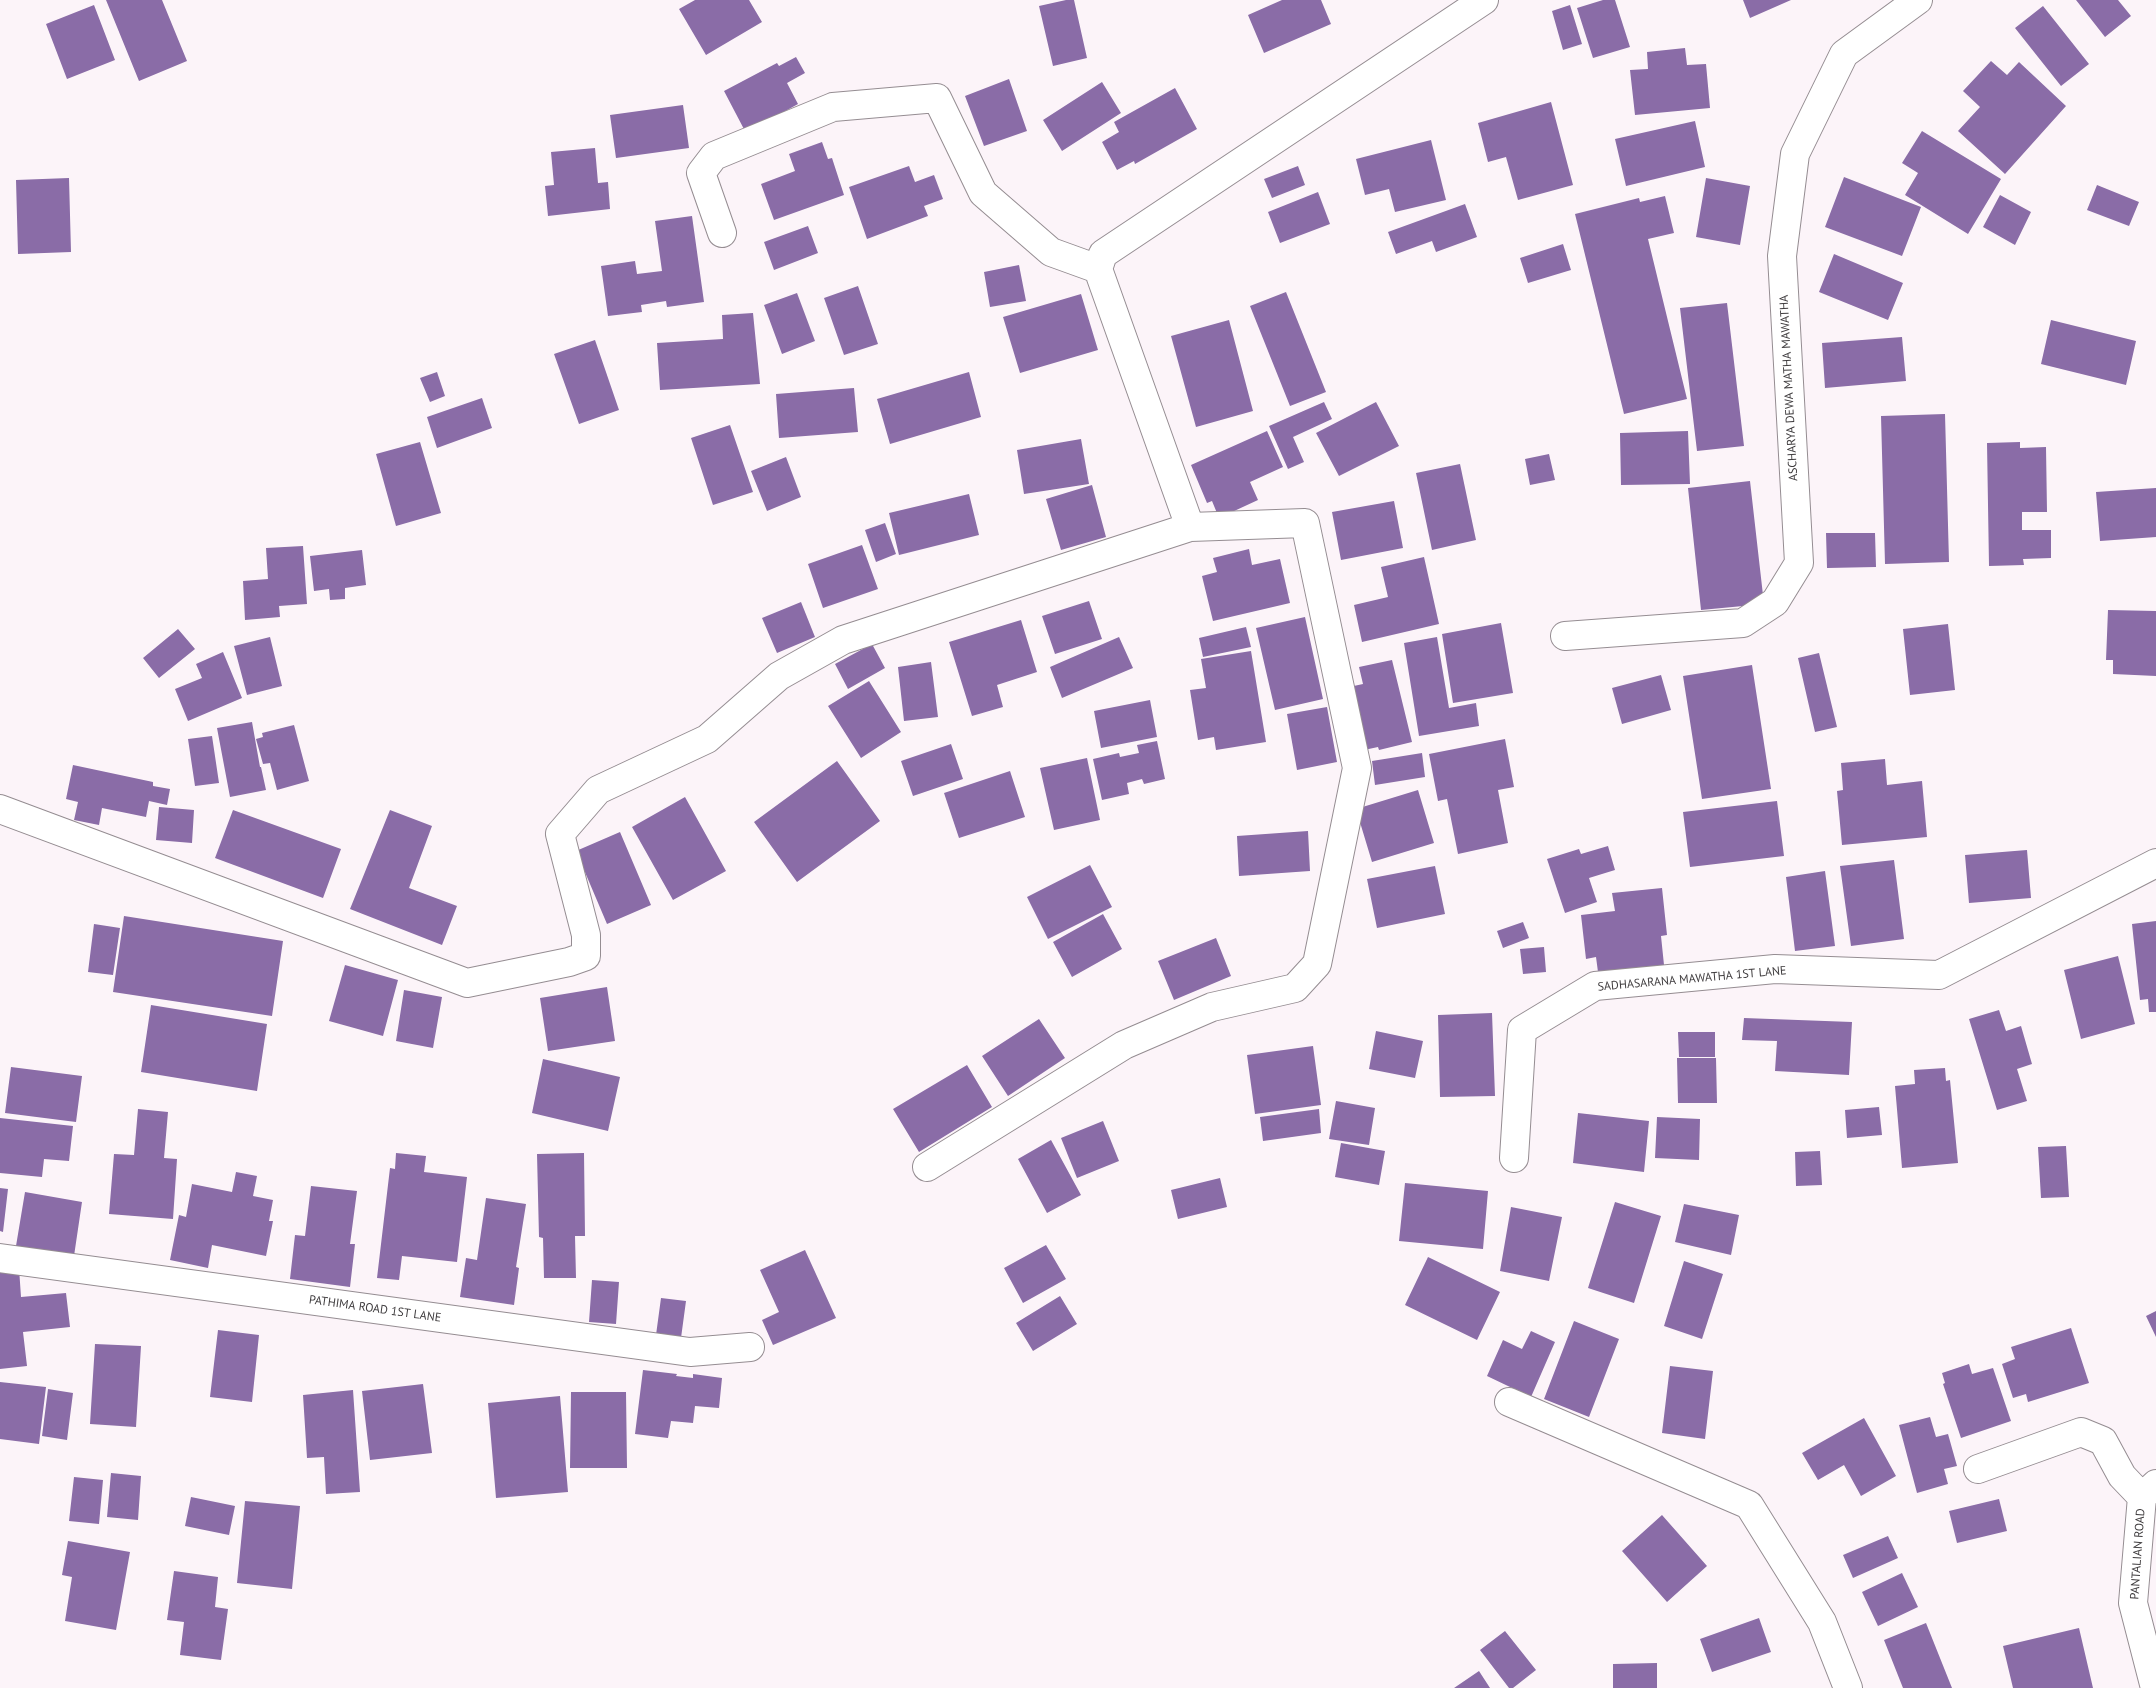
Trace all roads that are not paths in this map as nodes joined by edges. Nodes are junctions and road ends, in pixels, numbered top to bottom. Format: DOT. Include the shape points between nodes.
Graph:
graph roads {
  1 [pos="1484,0"];
  2 [pos="1918,0"];
  3 [pos="722,233"];
  4 [pos="1098,269"];
  5 [pos="1190,527"];
  6 [pos="1564,636"];
  7 [pos="0,809"];
  8 [pos="2156,863"];
  9 [pos="1514,1158"];
  10 [pos="927,1167"];
  11 [pos="0,1258"];
  12 [pos="750,1347"];
  13 [pos="1510,1402"];
  14 [pos="1978,1469"];
  15 [pos="2149,1491"];
  16 [pos="1848,1688"];
  17 [pos="2155,1688"];
  1 -- 4 [label="street" via="1103,254"];
  2 -- 6 [label="street, ASCHARYA DEWA MATHA MAWATHA" via="1844,54 1795,154 1782,256 1799,562 1775,602 1743,623"];
  3 -- 4 [label="street" via="701,173 714,156 833,107 937,98 983,193 1051,252"];
  4 -- 5 [label="street"];
  5 -- 7 [label="street" via="843,640 779,676 707,739 598,790 560,834 586,935 586,956 569,962 467,983"];
  5 -- 10 [label="street" via="1305,523 1357,768 1317,964 1295,988 1212,1007 1124,1045"];
  8 -- 9 [label="street, SADHASARANA MAWATHA 1ST LANE" via="1939,975 1775,969 1595,986 1522,1030"];
  11 -- 12 [label="street, PATHIMA ROAD 1ST LANE" via="690,1352"];
  13 -- 16 [label="street" via="1749,1505 1822,1622"];
  14 -- 15 [label="street" via="2081,1432 2103,1441 2122,1476"];
  15 -- 17 [label="street, PANTALIAN ROAD" via="2133,1602"];
}
